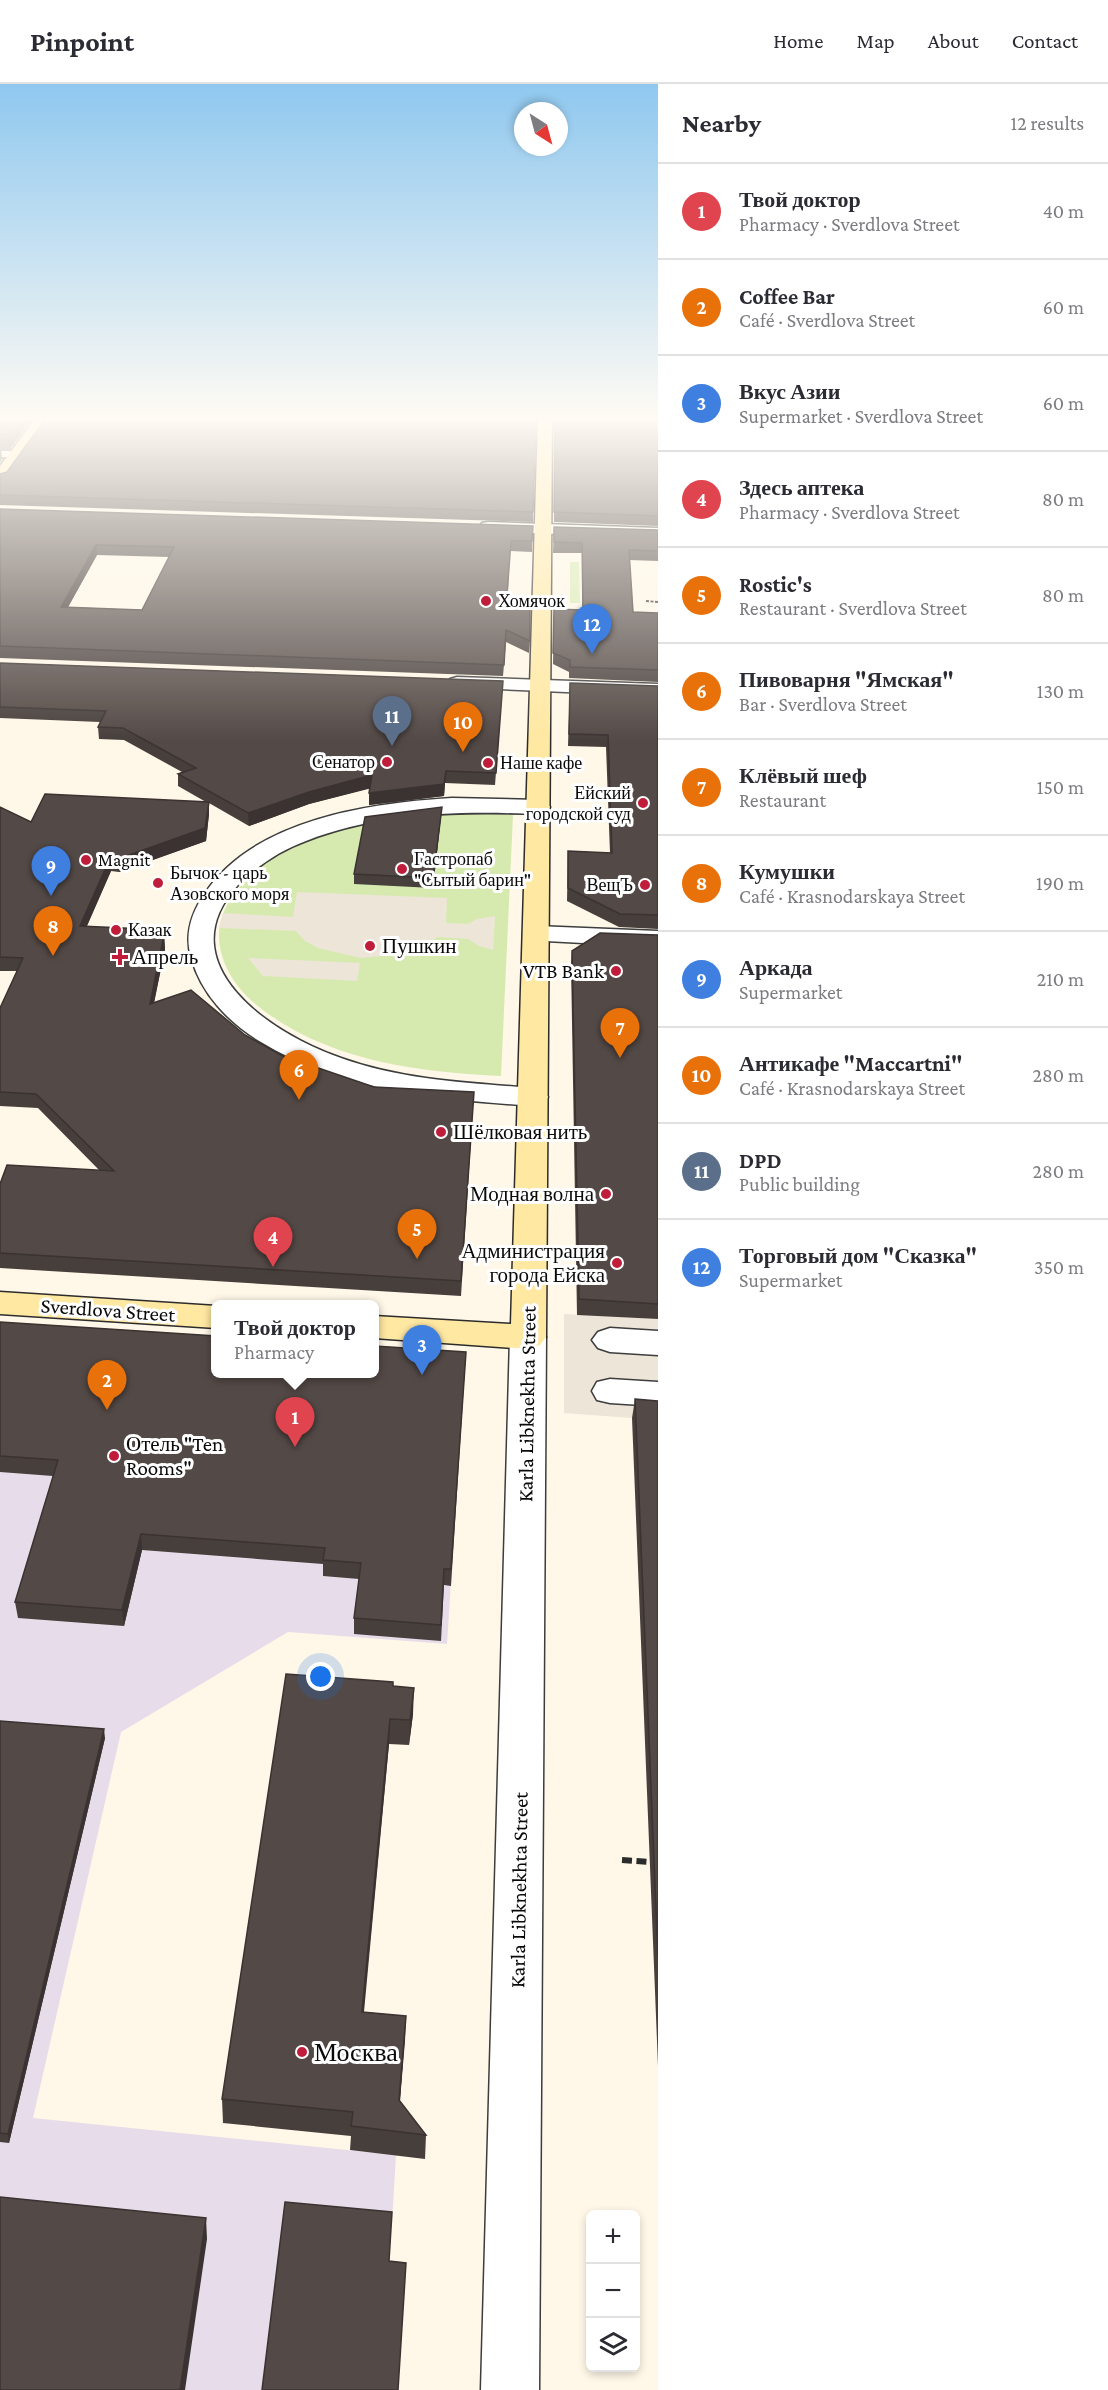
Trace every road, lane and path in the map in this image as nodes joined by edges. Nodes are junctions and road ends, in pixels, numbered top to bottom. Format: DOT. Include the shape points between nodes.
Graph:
graph roads {
  1 [pos="543,526"];
  2 [pos="474,527"];
  3 [pos="543,529"];
  4 [pos="658,533"];
  5 [pos="646,601"];
  6 [pos="658,602"];
  7 [pos="434,682"];
  8 [pos="540,686"];
  9 [pos="658,690"];
  10 [pos="538,807"];
  11 [pos="536,934"];
  12 [pos="658,939"];
  13 [pos="533,1097"];
  14 [pos="0,1303"];
  15 [pos="211,1317"];
  16 [pos="379,1327"];
  17 [pos="528,1337"];
  18 [pos="610,1340"];
  19 [pos="658,1343"];
  20 [pos="610,1391"];
  21 [pos="658,1394"];
  22 [pos="622,1860"];
  23 [pos="650,1862"];
  24 [pos="510,2390"];
  1 -- 3 [label="street, Karla Libknekhta Street"];
  2 -- 3 [label="street"];
  3 -- 4 [label="street"];
  3 -- 8 [label="street, Karla Libknekhta Street"];
  5 -- 6 [label="path"];
  7 -- 8 [label="street"];
  8 -- 9 [label="street"];
  8 -- 10 [label="street, Karla Libknekhta Street"];
  10 -- 11 [label="street, Karla Libknekhta Street"];
  10 -- 13 [label="street" via="414,808 357,817 307,832 266,851 239,870 212,900 201,931 207,971 230,1004 260,1029 304,1054 354,1072 414,1086"];
  11 -- 12 [label="street"];
  11 -- 13 [label="street, Karla Libknekhta Street"];
  13 -- 17 [label="street, Karla Libknekhta Street"];
  14 -- 15 [label="street, Sverdlova Street"];
  16 -- 17 [label="street"];
  17 -- 24 [label="street, Karla Libknekhta Street"];
  18 -- 19 [label="street"];
  20 -- 21 [label="street"];
  22 -- 23 [label="path"];
}
